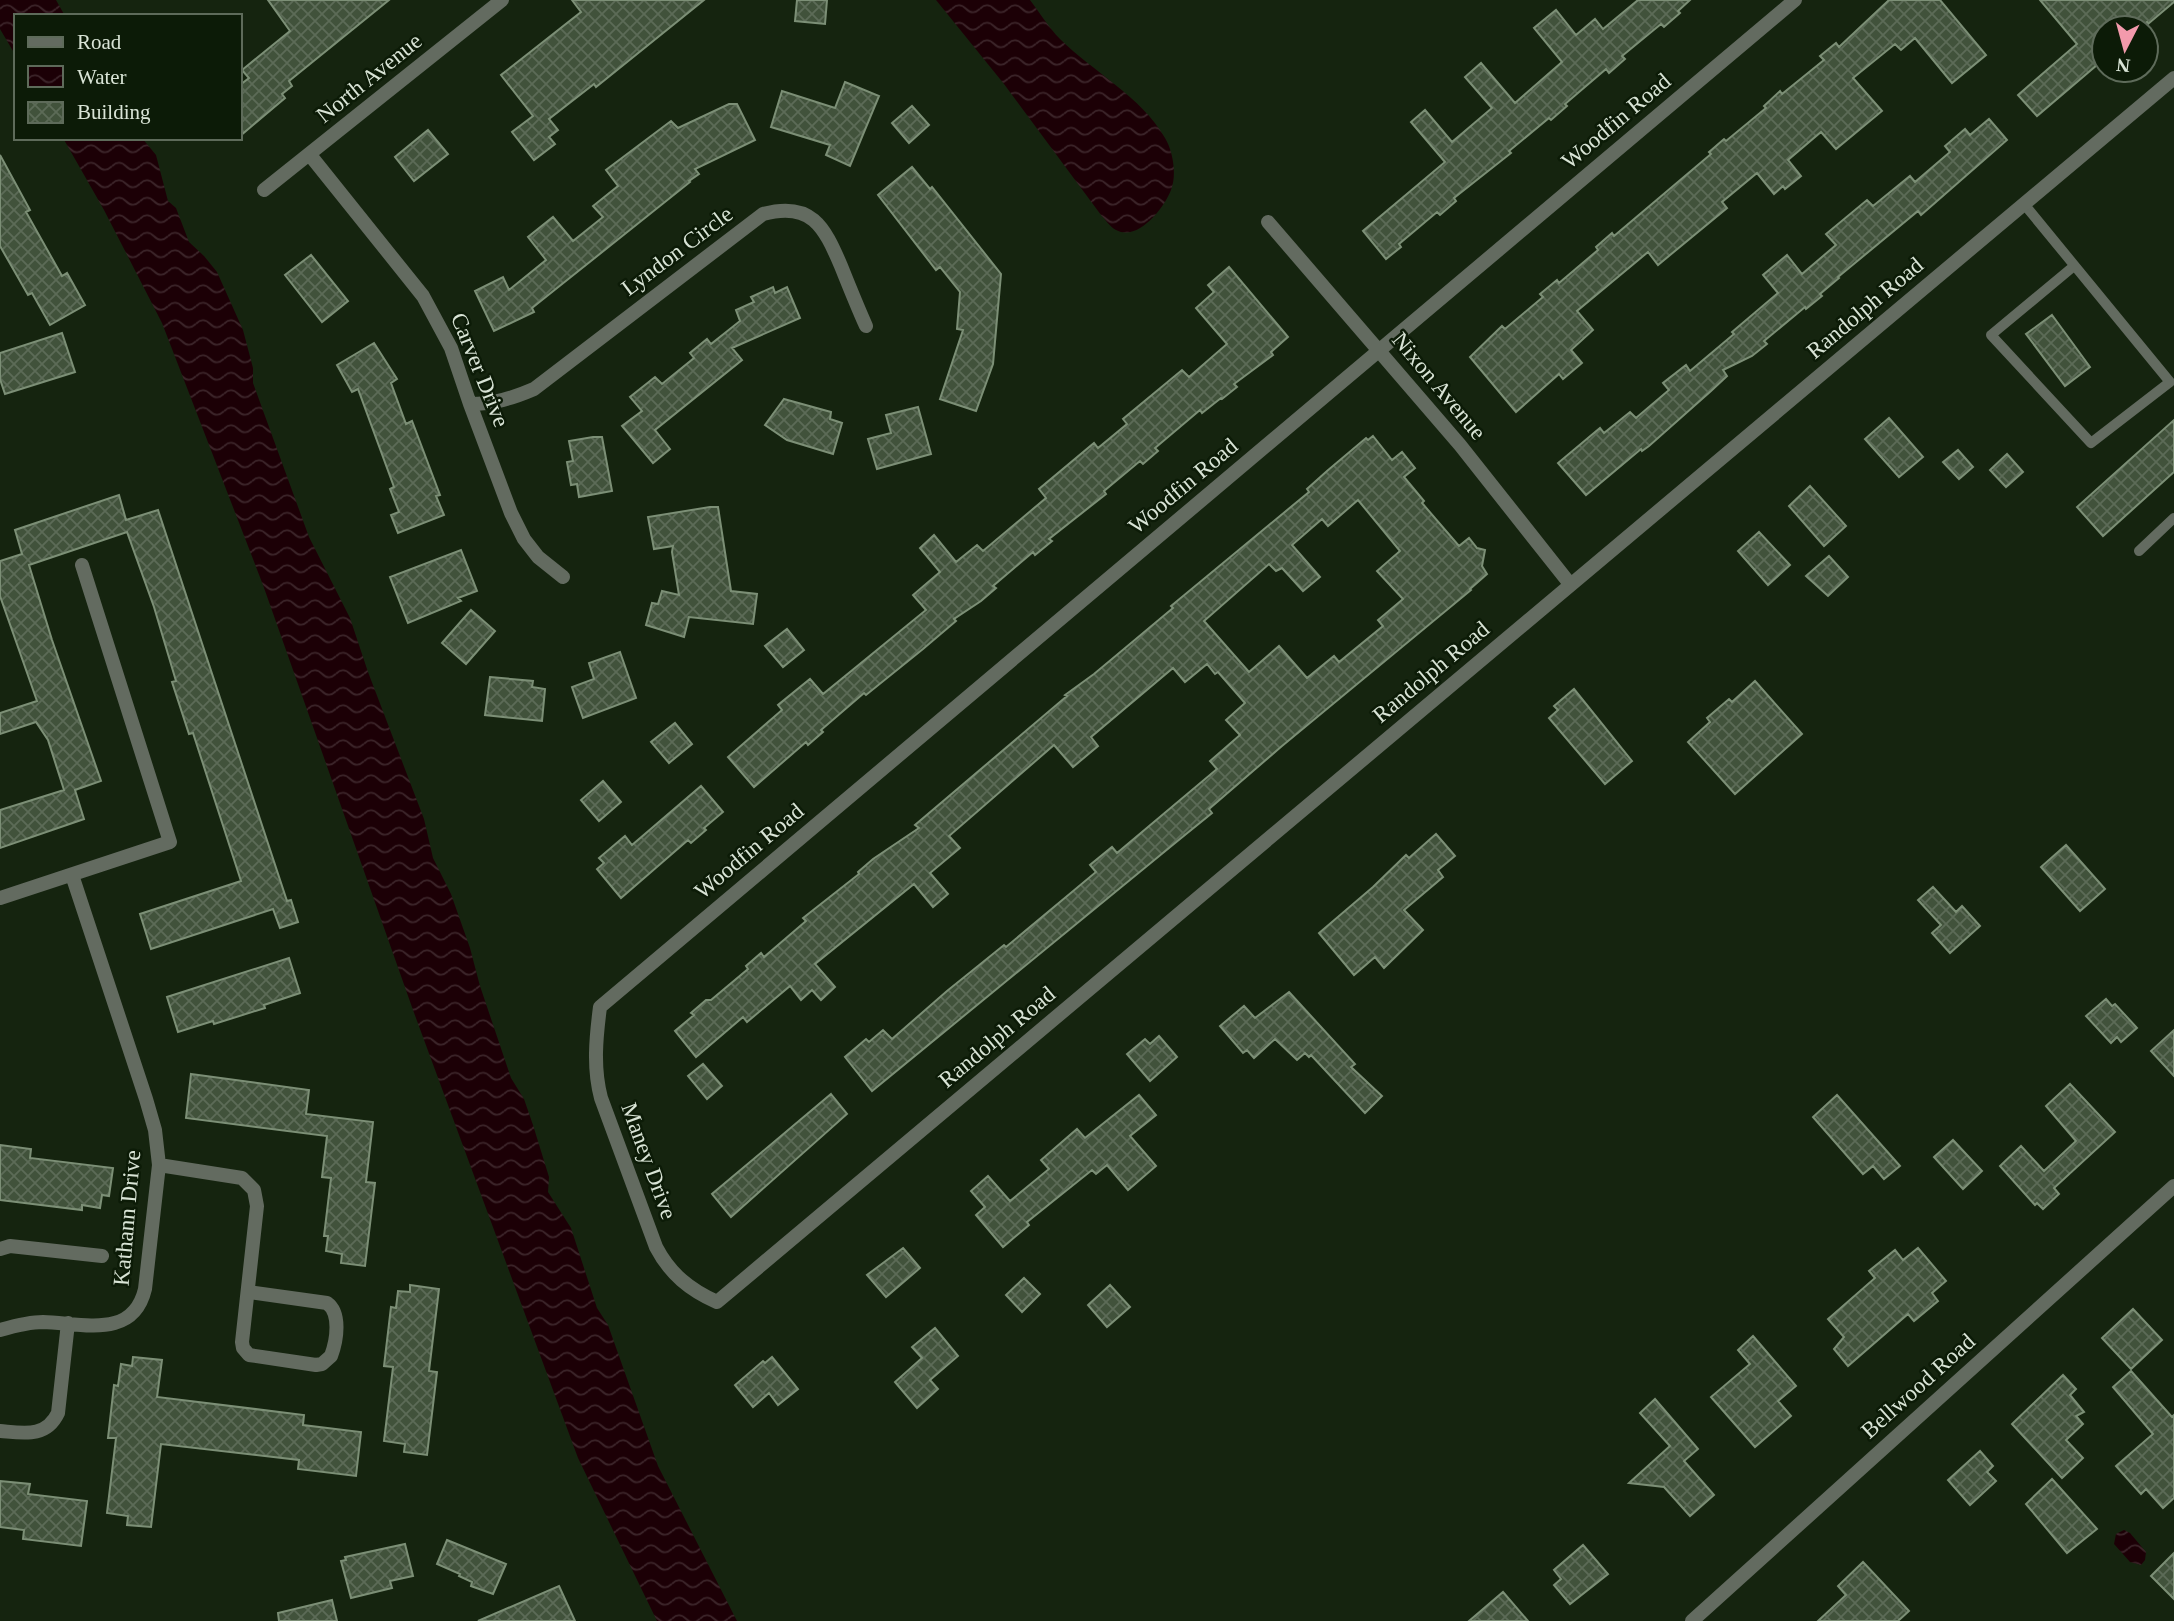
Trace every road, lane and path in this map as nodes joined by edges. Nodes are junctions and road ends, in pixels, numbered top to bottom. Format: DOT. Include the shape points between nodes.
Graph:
graph roads {
  1 [pos="502,0"];
  2 [pos="1795,0"];
  3 [pos="2174,78"];
  4 [pos="310,155"];
  5 [pos="264,190"];
  6 [pos="2024,204"];
  7 [pos="1268,222"];
  8 [pos="2074,266"];
  9 [pos="866,327"];
  10 [pos="1378,350"];
  11 [pos="470,404"];
  12 [pos="2174,519"];
  13 [pos="2139,551"];
  14 [pos="82,565"];
  15 [pos="563,577"];
  16 [pos="1570,584"];
  17 [pos="72,875"];
  18 [pos="0,898"];
  19 [pos="600,1007"];
  20 [pos="159,1165"];
  21 [pos="2174,1186"];
  22 [pos="0,1249"];
  23 [pos="102,1256"];
  24 [pos="248,1292"];
  25 [pos="717,1302"];
  26 [pos="68,1323"];
  27 [pos="0,1330"];
  28 [pos="0,1431"];
  29 [pos="1692,1621"];
  1 -- 4 [label="street, North Avenue"];
  2 -- 10 [label="street, Woodfin Road"];
  3 -- 6 [label="street, Randolph Road"];
  4 -- 5 [label="street, North Avenue"];
  4 -- 11 [label="street, Carver Drive" via="423,296 451,348"];
  6 -- 8 [label="lane"];
  6 -- 16 [label="street, Randolph Road"];
  7 -- 10 [label="street, Nixon Avenue"];
  8 -- 8 [label="lane" via="2170,382 2091,443 1991,335"];
  9 -- 11 [label="street, Lyndon Circle" via="827,233 816,220 779,209 762,214 534,388 511,399"];
  10 -- 16 [label="street, Nixon Avenue"];
  10 -- 19 [label="street, Woodfin Road"];
  11 -- 15 [label="street, Carver Drive" via="524,539"];
  12 -- 13 [label="lane"];
  14 -- 17 [label="street" via="170,842"];
  16 -- 25 [label="street, Randolph Road"];
  17 -- 18 [label="street"];
  17 -- 20 [label="street, Kathann Drive" via="146,1099"];
  19 -- 25 [label="street, Maney Drive" via="596,1079 656,1247 681,1280"];
  20 -- 24 [label="street" via="242,1178 254,1190 257,1206"];
  20 -- 26 [label="street, Kathann Drive" via="142,1301 119,1322"];
  21 -- 29 [label="street, Bellwood Road"];
  22 -- 23 [label="street" via="10,1246"];
  24 -- 24 [label="street" via="242,1342 248,1355 316,1364 331,1356 336,1318 332,1306"];
  26 -- 27 [label="street, Kathann Drive" via="39,1322"];
  26 -- 28 [label="street" via="54,1422 34,1433"];
}
